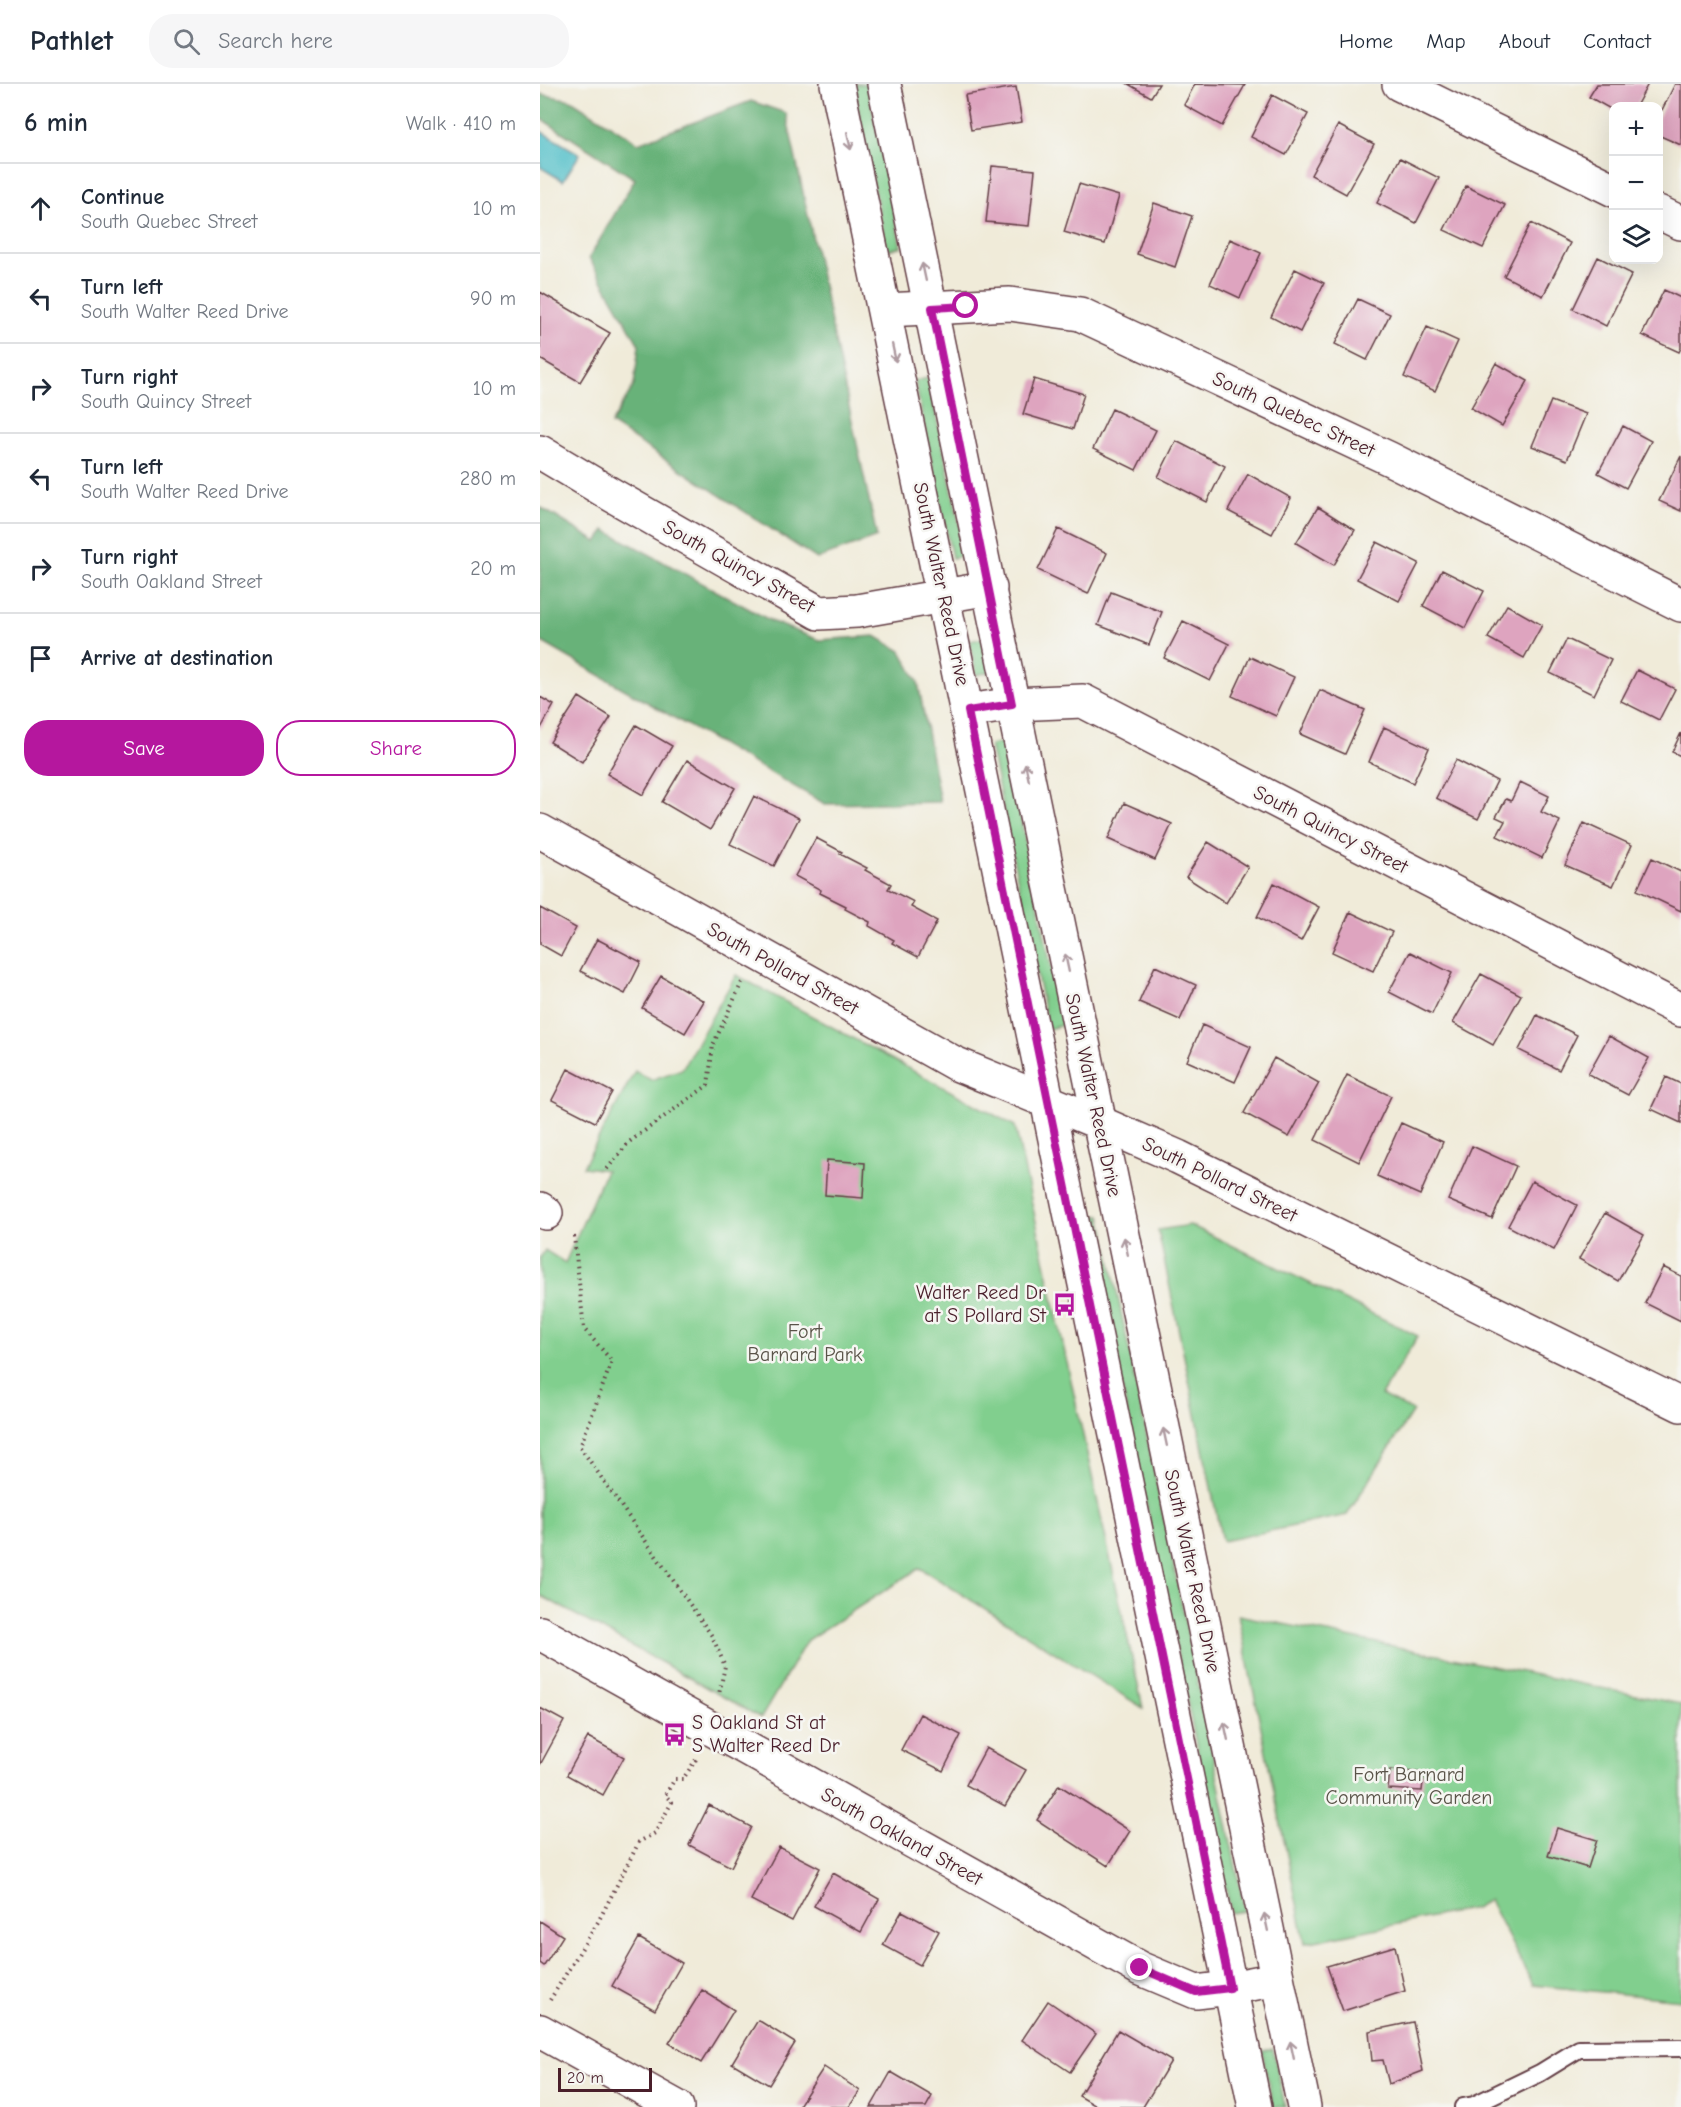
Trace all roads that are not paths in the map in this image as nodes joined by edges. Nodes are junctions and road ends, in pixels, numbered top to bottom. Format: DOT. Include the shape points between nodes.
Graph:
graph roads {
  1 [pos="837,84"];
  2 [pos="884,84"];
  3 [pos="1399,84"];
  4 [pos="1609,188"];
  5 [pos="1663,214"];
  6 [pos="1681,223"];
  7 [pos="932,308"];
  8 [pos="885,310"];
  9 [pos="540,452"];
  10 [pos="990,588"];
  11 [pos="944,596"];
  12 [pos="1681,605"];
  13 [pos="1012,704"];
  14 [pos="968,711"];
  15 [pos="540,831"];
  16 [pos="1681,1010"];
  17 [pos="1048,1101"];
  18 [pos="1100,1123"];
  19 [pos="1681,1405"];
  20 [pos="540,1633"];
  21 [pos="1277,1979"];
  22 [pos="1230,1988"];
  23 [pos="545,2016"];
  24 [pos="1681,2048"];
  25 [pos="677,2107"];
  26 [pos="1255,2107"];
  27 [pos="1304,2107"];
  28 [pos="1463,2107"];
  1 -- 8 [label="street, South Walter Reed Drive, one-way"];
  7 -- 2 [label="street, South Walter Reed Drive, one-way"];
  3 -- 4 [label="street"];
  5 -- 6 [label="street"];
  7 -- 8 [label="street, South Quebec Street"];
  7 -- 10 [label="street, South Walter Reed Drive"];
  7 -- 12 [label="street, South Quebec Street" via="1010,304 1080,314 1390,459"];
  8 -- 11 [label="street, South Walter Reed Drive, one-way"];
  9 -- 11 [label="street, South Quincy Street" via="819,612 857,611"];
  10 -- 11 [label="street, South Quincy Street"];
  10 -- 13 [label="street, South Walter Reed Drive"];
  11 -- 14 [label="street, South Walter Reed Drive"];
  13 -- 14 [label="street, South Quincy Street"];
  13 -- 16 [label="street, South Quincy Street" via="1083,701"];
  18 -- 13 [label="street, South Walter Reed Drive, one-way"];
  14 -- 17 [label="street, South Walter Reed Drive"];
  15 -- 17 [label="street, South Pollard Street" via="954,1063"];
  17 -- 18 [label="street, South Pollard Street"];
  17 -- 22 [label="street, South Walter Reed Drive"];
  18 -- 19 [label="street, South Pollard Street" via="1178,1157"];
  21 -- 18 [label="street, South Walter Reed Drive, one-way"];
  20 -- 22 [label="street, South Oakland Street" via="1140,1968 1196,1992"];
  21 -- 22 [label="street, South Oakland Street"];
  27 -- 21 [label="street, South Walter Reed Drive, one-way"];
  22 -- 26 [label="street, South Walter Reed Drive"];
  23 -- 25 [label="street"];
  24 -- 28 [label="lane" via="1579,2049 1540,2073"];
}
